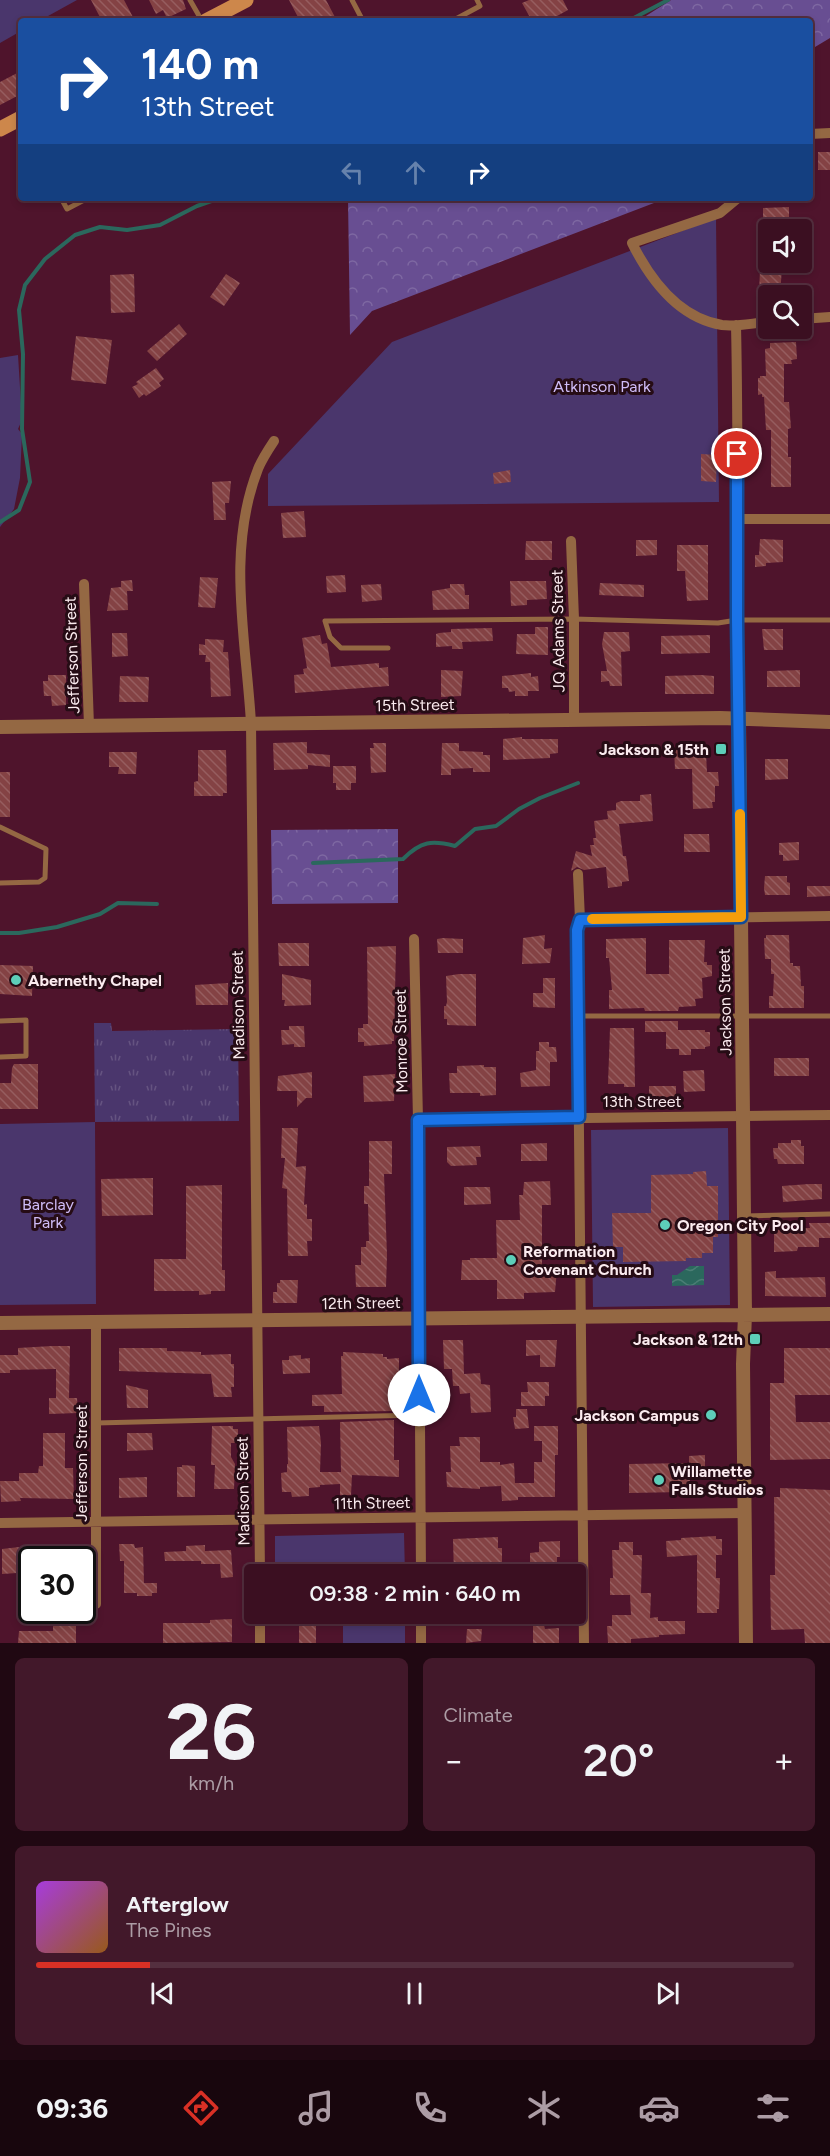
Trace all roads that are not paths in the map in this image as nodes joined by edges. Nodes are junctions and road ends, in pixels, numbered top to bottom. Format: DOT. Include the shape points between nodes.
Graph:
graph roads {
  1 [pos="190,0"];
  2 [pos="246,0"];
  3 [pos="352,0"];
  4 [pos="477,0"];
  5 [pos="211,18"];
  6 [pos="214,18"];
  7 [pos="361,18"];
  8 [pos="458,18"];
  9 [pos="18,120"];
  10 [pos="0,129"];
  11 [pos="830,133"];
  12 [pos="813,134"];
  13 [pos="63,201"];
  14 [pos="82,201"];
  15 [pos="735,201"];
  16 [pos="830,317"];
  17 [pos="812,318"];
  18 [pos="758,323"];
  19 [pos="736,325"];
  20 [pos="274,441"];
  21 [pos="736,519"];
  22 [pos="830,519"];
  23 [pos="571,541"];
  24 [pos="84,584"];
  25 [pos="574,619"];
  26 [pos="737,620"];
  27 [pos="830,620"];
  28 [pos="388,648"];
  29 [pos="739,719"];
  30 [pos="574,720"];
  31 [pos="830,722"];
  32 [pos="251,723"];
  33 [pos="89,726"];
  34 [pos="0,727"];
  35 [pos="0,827"];
  36 [pos="578,874"];
  37 [pos="0,883"];
  38 [pos="830,916"];
  39 [pos="741,917"];
  40 [pos="580,920"];
  41 [pos="414,939"];
  42 [pos="742,1015"];
  43 [pos="578,1016"];
  44 [pos="830,1016"];
  45 [pos="0,1021"];
  46 [pos="0,1057"];
  47 [pos="830,1115"];
  48 [pos="743,1116"];
  49 [pos="579,1117"];
  50 [pos="418,1120"];
  51 [pos="830,1214"];
  52 [pos="744,1216"];
  53 [pos="830,1314"];
  54 [pos="745,1315"];
  55 [pos="581,1317"];
  56 [pos="419,1318"];
  57 [pos="96,1321"];
  58 [pos="256,1321"];
  59 [pos="0,1323"];
  60 [pos="419,1415"];
  61 [pos="257,1419"];
  62 [pos="96,1423"];
  63 [pos="744,1513"];
  64 [pos="583,1516"];
  65 [pos="420,1518"];
  66 [pos="259,1520"];
  67 [pos="95,1522"];
  68 [pos="0,1523"];
  69 [pos="95,1546"];
  70 [pos="260,1564"];
  71 [pos="421,1564"];
  72 [pos="260,1624"];
  73 [pos="421,1624"];
  74 [pos="260,1643"];
  75 [pos="422,1643"];
  76 [pos="584,1643"];
  77 [pos="746,1643"];
  1 -- 5 [label="lane"];
  2 -- 6 [label="main road"];
  3 -- 7 [label="lane"];
  4 -- 8 [label="lane" via="480,6"];
  9 -- 10 [label="main road"];
  11 -- 12 [label="street"];
  13 -- 14 [label="lane" via="67,209"];
  15 -- 19 [label="street" via="701,220 632,243 658,286 683,307 707,320"];
  16 -- 17 [label="street"];
  18 -- 19 [label="street"];
  19 -- 21 [label="street, Jackson Street"];
  20 -- 32 [label="street, Madison Street" via="259,467 241,540 242,629"];
  21 -- 22 [label="street"];
  21 -- 26 [label="street, Jackson Street"];
  23 -- 25 [label="street, JQ Adams Street"];
  24 -- 33 [label="street, Jefferson Street"];
  25 -- 26 [label="lane"];
  25 -- 28 [label="lane" via="325,621 330,636 341,648"];
  25 -- 30 [label="street, JQ Adams Street"];
  26 -- 27 [label="lane"];
  26 -- 29 [label="street, Jackson Street"];
  29 -- 30 [label="street, 15th Street"];
  29 -- 31 [label="street, 15th Street"];
  29 -- 39 [label="street, Jackson Street"];
  30 -- 32 [label="street, 15th Street"];
  32 -- 33 [label="street, 15th Street"];
  32 -- 58 [label="street, Madison Street"];
  33 -- 34 [label="street, 15th Street"];
  35 -- 37 [label="lane" via="46,849 45,878 39,882"];
  36 -- 40 [label="street"];
  38 -- 39 [label="street"];
  39 -- 40 [label="street"];
  39 -- 42 [label="street, Jackson Street"];
  40 -- 43 [label="street"];
  41 -- 50 [label="street, Monroe Street"];
  42 -- 43 [label="lane"];
  42 -- 44 [label="lane"];
  42 -- 48 [label="street, Jackson Street"];
  43 -- 49 [label="street"];
  45 -- 46 [label="lane" via="26,1020 26,1056"];
  47 -- 48 [label="street, 13th Street"];
  48 -- 49 [label="street, 13th Street"];
  48 -- 52 [label="street, Jackson Street"];
  49 -- 50 [label="street, 13th Street"];
  49 -- 55 [label="street"];
  50 -- 56 [label="street, Monroe Street"];
  51 -- 52 [label="lane"];
  52 -- 54 [label="street, Jackson Street"];
  53 -- 54 [label="street, 12th Street"];
  54 -- 55 [label="street, 12th Street"];
  54 -- 63 [label="street, Jackson Street"];
  55 -- 56 [label="street, 12th Street"];
  55 -- 64 [label="street"];
  56 -- 58 [label="street, 12th Street"];
  56 -- 60 [label="street, Monroe Street"];
  57 -- 58 [label="street, 12th Street"];
  57 -- 59 [label="street, 12th Street"];
  57 -- 62 [label="street, Jefferson Street"];
  58 -- 61 [label="street, Madison Street"];
  60 -- 61 [label="lane"];
  60 -- 65 [label="street, Monroe Street"];
  61 -- 62 [label="lane"];
  61 -- 66 [label="street, Madison Street"];
  62 -- 67 [label="street, Jefferson Street"];
  63 -- 64 [label="street, 11th Street"];
  63 -- 77 [label="street, Jackson Street"];
  64 -- 65 [label="street, 11th Street"];
  64 -- 76 [label="street"];
  65 -- 66 [label="street, 11th Street"];
  65 -- 71 [label="street, Monroe Street"];
  66 -- 67 [label="street, 11th Street"];
  66 -- 70 [label="street, Madison Street"];
  67 -- 68 [label="street, 11th Street"];
  67 -- 69 [label="street, Jefferson Street"];
  72 -- 74 [label="street"];
  73 -- 75 [label="street"];
}
